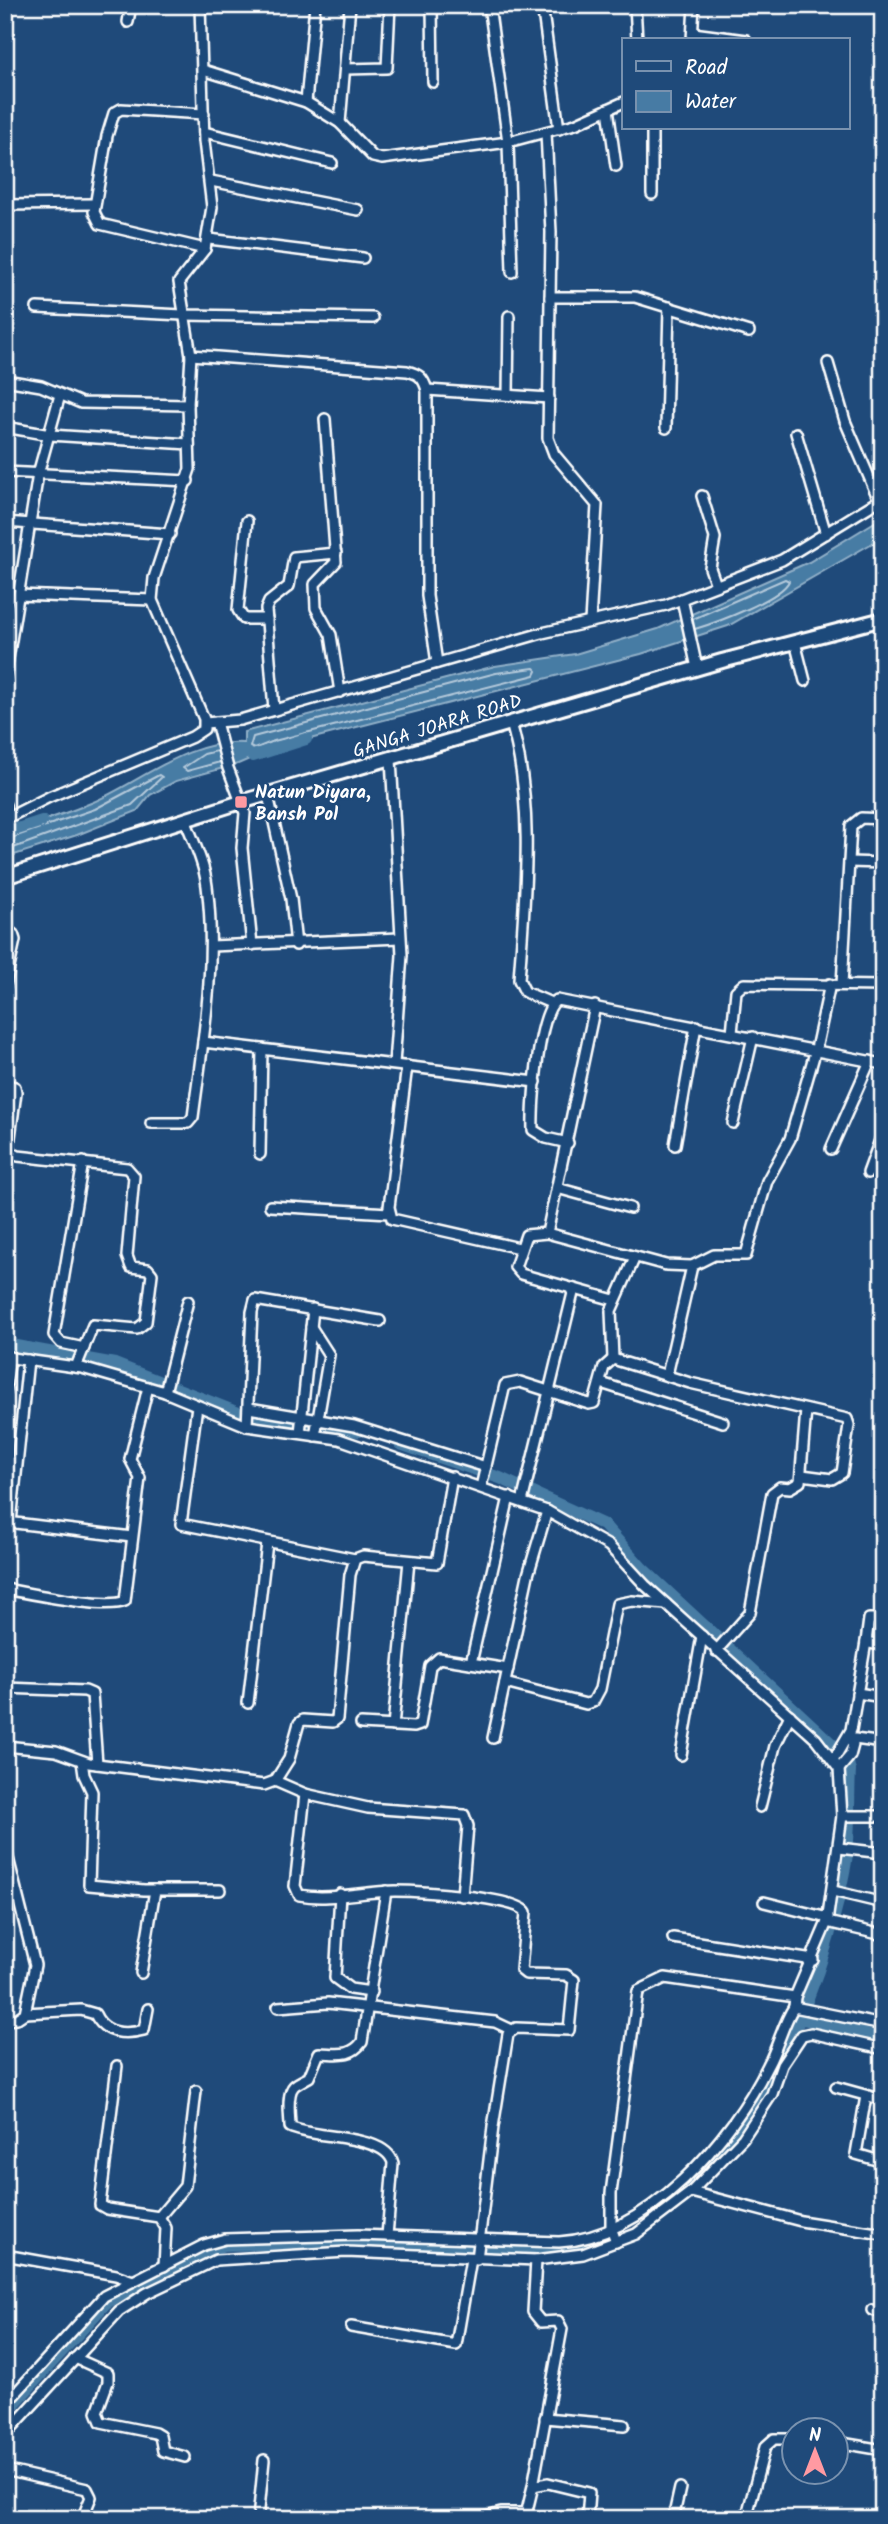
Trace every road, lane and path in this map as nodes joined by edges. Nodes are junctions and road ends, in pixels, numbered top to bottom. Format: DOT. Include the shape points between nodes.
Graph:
graph roads {
  1 [pos="131,5"];
  2 [pos="200,5"];
  3 [pos="316,5"];
  4 [pos="350,5"];
  5 [pos="390,5"];
  6 [pos="432,5"];
  7 [pos="489,5"];
  8 [pos="542,5"];
  9 [pos="635,5"];
  10 [pos="694,5"];
  11 [pos="128,22"];
  12 [pos="693,37"];
  13 [pos="637,38"];
  14 [pos="711,38"];
  15 [pos="345,69"];
  16 [pos="203,70"];
  17 [pos="433,82"];
  18 [pos="306,102"];
  19 [pos="622,103"];
  20 [pos="608,109"];
  21 [pos="204,114"];
  22 [pos="341,123"];
  23 [pos="559,129"];
  24 [pos="652,130"];
  25 [pos="204,132"];
  26 [pos="546,132"];
  27 [pos="508,142"];
  28 [pos="332,163"];
  29 [pos="616,166"];
  30 [pos="211,181"];
  31 [pos="652,194"];
  32 [pos="95,204"];
  33 [pos="5,205"];
  34 [pos="358,210"];
  35 [pos="209,239"];
  36 [pos="205,249"];
  37 [pos="363,258"];
  38 [pos="512,272"];
  39 [pos="550,297"];
  40 [pos="669,307"];
  41 [pos="37,308"];
  42 [pos="183,315"];
  43 [pos="509,316"];
  44 [pos="373,318"];
  45 [pos="749,332"];
  46 [pos="191,355"];
  47 [pos="828,363"];
  48 [pos="5,380"];
  49 [pos="427,390"];
  50 [pos="60,395"];
  51 [pos="508,396"];
  52 [pos="549,398"];
  53 [pos="188,405"];
  54 [pos="325,419"];
  55 [pos="5,427"];
  56 [pos="666,428"];
  57 [pos="796,433"];
  58 [pos="50,435"];
  59 [pos="189,444"];
  60 [pos="5,472"];
  61 [pos="38,474"];
  62 [pos="188,481"];
  63 [pos="702,496"];
  64 [pos="881,499"];
  65 [pos="247,521"];
  66 [pos="5,522"];
  67 [pos="30,524"];
  68 [pos="170,534"];
  69 [pos="826,534"];
  70 [pos="336,553"];
  71 [pos="716,585"];
  72 [pos="18,596"];
  73 [pos="682,598"];
  74 [pos="152,600"];
  75 [pos="267,619"];
  76 [pos="883,619"];
  77 [pos="590,622"];
  78 [pos="9,623"];
  79 [pos="795,642"];
  80 [pos="437,663"];
  81 [pos="697,668"];
  82 [pos="5,677"];
  83 [pos="806,681"];
  84 [pos="340,692"];
  85 [pos="274,710"];
  86 [pos="216,722"];
  87 [pos="205,723"];
  88 [pos="511,723"];
  89 [pos="391,759"];
  90 [pos="268,794"];
  91 [pos="241,802"];
  92 [pos="5,805"];
  93 [pos="6,819"];
  94 [pos="185,819"];
  95 [pos="883,819"];
  96 [pos="849,862"];
  97 [pos="883,863"];
  98 [pos="5,877"];
  99 [pos="5,930"];
  100 [pos="400,938"];
  101 [pos="296,945"];
  102 [pos="211,946"];
  103 [pos="252,946"];
  104 [pos="830,984"];
  105 [pos="842,985"];
  106 [pos="5,986"];
  107 [pos="883,986"];
  108 [pos="551,1003"];
  109 [pos="595,1006"];
  110 [pos="696,1026"];
  111 [pos="732,1033"];
  112 [pos="753,1037"];
  113 [pos="203,1042"];
  114 [pos="261,1049"];
  115 [pos="816,1049"];
  116 [pos="870,1061"];
  117 [pos="394,1064"];
  118 [pos="883,1064"];
  119 [pos="407,1066"];
  120 [pos="536,1082"];
  121 [pos="5,1084"];
  122 [pos="151,1123"];
  123 [pos="733,1123"];
  124 [pos="883,1132"];
  125 [pos="568,1143"];
  126 [pos="675,1145"];
  127 [pos="831,1149"];
  128 [pos="260,1154"];
  129 [pos="83,1163"];
  130 [pos="868,1173"];
  131 [pos="557,1188"];
  132 [pos="270,1206"];
  133 [pos="630,1208"];
  134 [pos="389,1213"];
  135 [pos="547,1233"];
  136 [pos="519,1248"];
  137 [pos="635,1257"];
  138 [pos="692,1266"];
  139 [pos="574,1289"];
  140 [pos="614,1300"];
  141 [pos="188,1301"];
  142 [pos="313,1309"];
  143 [pos="380,1321"];
  144 [pos="311,1327"];
  145 [pos="84,1348"];
  146 [pos="8,1357"];
  147 [pos="613,1359"];
  148 [pos="28,1360"];
  149 [pos="76,1367"];
  150 [pos="667,1375"];
  151 [pos="601,1383"];
  152 [pos="148,1387"];
  153 [pos="548,1391"];
  154 [pos="165,1392"];
  155 [pos="5,1393"];
  156 [pos="197,1406"];
  157 [pos="249,1408"];
  158 [pos="806,1410"];
  159 [pos="723,1422"];
  160 [pos="300,1425"];
  161 [pos="247,1426"];
  162 [pos="316,1427"];
  163 [pos="802,1475"];
  164 [pos="452,1477"];
  165 [pos="483,1477"];
  166 [pos="524,1494"];
  167 [pos="509,1497"];
  168 [pos="547,1511"];
  169 [pos="8,1522"];
  170 [pos="132,1538"];
  171 [pos="267,1544"];
  172 [pos="355,1559"];
  173 [pos="409,1561"];
  174 [pos="5,1589"];
  175 [pos="666,1604"];
  176 [pos="883,1619"];
  177 [pos="702,1636"];
  178 [pos="866,1642"];
  179 [pos="721,1646"];
  180 [pos="883,1646"];
  181 [pos="471,1663"];
  182 [pos="508,1669"];
  183 [pos="505,1684"];
  184 [pos="5,1688"];
  185 [pos="857,1693"];
  186 [pos="883,1697"];
  187 [pos="248,1703"];
  188 [pos="790,1715"];
  189 [pos="361,1724"];
  190 [pos="393,1726"];
  191 [pos="493,1738"];
  192 [pos="847,1741"];
  193 [pos="883,1743"];
  194 [pos="5,1746"];
  195 [pos="681,1755"];
  196 [pos="836,1757"];
  197 [pos="82,1761"];
  198 [pos="97,1764"];
  199 [pos="839,1769"];
  200 [pos="275,1781"];
  201 [pos="305,1794"];
  202 [pos="760,1807"];
  203 [pos="847,1816"];
  204 [pos="883,1816"];
  205 [pos="5,1846"];
  206 [pos="841,1848"];
  207 [pos="883,1853"];
  208 [pos="155,1890"];
  209 [pos="220,1890"];
  210 [pos="386,1891"];
  211 [pos="838,1893"];
  212 [pos="340,1894"];
  213 [pos="462,1896"];
  214 [pos="764,1902"];
  215 [pos="883,1903"];
  216 [pos="830,1921"];
  217 [pos="883,1935"];
  218 [pos="673,1937"];
  219 [pos="813,1960"];
  220 [pos="141,1973"];
  221 [pos="371,1992"];
  222 [pos="796,2003"];
  223 [pos="278,2007"];
  224 [pos="368,2007"];
  225 [pos="148,2009"];
  226 [pos="25,2013"];
  227 [pos="5,2020"];
  228 [pos="883,2025"];
  229 [pos="512,2030"];
  230 [pos="883,2049"];
  231 [pos="117,2066"];
  232 [pos="836,2087"];
  233 [pos="196,2091"];
  234 [pos="866,2096"];
  235 [pos="883,2100"];
  236 [pos="883,2162"];
  237 [pos="691,2192"];
  238 [pos="159,2217"];
  239 [pos="613,2234"];
  240 [pos="883,2234"];
  241 [pos="387,2236"];
  242 [pos="477,2252"];
  243 [pos="5,2255"];
  244 [pos="536,2260"];
  245 [pos="164,2266"];
  246 [pos="133,2281"];
  247 [pos="872,2310"];
  248 [pos="883,2313"];
  249 [pos="351,2327"];
  250 [pos="75,2358"];
  251 [pos="5,2405"];
  252 [pos="545,2418"];
  253 [pos="624,2425"];
  254 [pos="5,2435"];
  255 [pos="780,2439"];
  256 [pos="850,2444"];
  257 [pos="883,2450"];
  258 [pos="185,2457"];
  259 [pos="264,2460"];
  260 [pos="5,2470"];
  261 [pos="533,2486"];
  262 [pos="680,2487"];
  263 [pos="525,2516"];
  264 [pos="82,2519"];
  265 [pos="258,2519"];
  266 [pos="478,2519"];
  267 [pos="587,2519"];
  268 [pos="673,2519"];
  269 [pos="746,2519"];
  1 -- 11 [label="street"];
  2 -- 16 [label="street"];
  3 -- 18 [label="street"];
  4 -- 15 [label="street"];
  5 -- 15 [label="street" via="387,68"];
  6 -- 17 [label="street"];
  7 -- 27 [label="street"];
  8 -- 23 [label="street"];
  9 -- 13 [label="street"];
  10 -- 12 [label="street"];
  12 -- 14 [label="street"];
  15 -- 22 [label="street"];
  16 -- 18 [label="street"];
  16 -- 21 [label="street"];
  18 -- 22 [label="street"];
  19 -- 20 [label="street"];
  20 -- 23 [label="street"];
  20 -- 29 [label="street"];
  21 -- 25 [label="street"];
  21 -- 32 [label="street" via="121,109 114,113"];
  22 -- 27 [label="street" via="373,156 382,159"];
  23 -- 26 [label="street"];
  24 -- 31 [label="street"];
  25 -- 28 [label="street"];
  25 -- 30 [label="street"];
  26 -- 27 [label="street"];
  26 -- 39 [label="street"];
  27 -- 38 [label="street"];
  30 -- 34 [label="street"];
  30 -- 35 [label="street"];
  32 -- 33 [label="street"];
  32 -- 36 [label="street" via="95,220 100,224"];
  35 -- 36 [label="street"];
  35 -- 37 [label="street"];
  36 -- 42 [label="street" via="179,282"];
  39 -- 40 [label="street" via="635,297"];
  39 -- 52 [label="street"];
  40 -- 45 [label="street"];
  40 -- 56 [label="street"];
  41 -- 42 [label="street"];
  42 -- 44 [label="street"];
  42 -- 46 [label="street"];
  43 -- 51 [label="street"];
  46 -- 49 [label="street" via="407,371 420,374"];
  46 -- 53 [label="street"];
  47 -- 64 [label="street" via="848,429"];
  48 -- 50 [label="street" via="41,386"];
  49 -- 51 [label="street"];
  49 -- 80 [label="street" via="427,596"];
  50 -- 53 [label="street" via="81,403"];
  50 -- 58 [label="street"];
  51 -- 52 [label="street"];
  52 -- 77 [label="street" via="550,447 597,505"];
  53 -- 59 [label="street"];
  54 -- 70 [label="street"];
  55 -- 58 [label="street"];
  57 -- 69 [label="street"];
  58 -- 59 [label="street"];
  58 -- 61 [label="street"];
  59 -- 62 [label="street"];
  60 -- 61 [label="street"];
  61 -- 62 [label="street"];
  61 -- 67 [label="street"];
  62 -- 68 [label="street"];
  63 -- 71 [label="street" via="715,538 710,568"];
  64 -- 69 [label="street"];
  65 -- 75 [label="street" via="238,610 244,619"];
  66 -- 67 [label="street"];
  67 -- 68 [label="street"];
  67 -- 72 [label="street"];
  68 -- 74 [label="street" via="154,578"];
  69 -- 71 [label="street" via="782,560"];
  70 -- 75 [label="street" via="294,557 289,586 269,602"];
  70 -- 84 [label="street" via="333,568 315,584 316,608 331,635"];
  71 -- 73 [label="street"];
  72 -- 74 [label="street"];
  72 -- 78 [label="street"];
  73 -- 77 [label="street"];
  73 -- 81 [label="street"];
  74 -- 87 [label="street"];
  75 -- 85 [label="street"];
  76 -- 79 [label="main road, GANGA JOARA ROAD"];
  77 -- 80 [label="street"];
  78 -- 82 [label="street"];
  79 -- 81 [label="main road, GANGA JOARA ROAD"];
  79 -- 83 [label="street"];
  80 -- 84 [label="street"];
  81 -- 88 [label="main road, GANGA JOARA ROAD"];
  84 -- 85 [label="street"];
  85 -- 86 [label="street"];
  86 -- 87 [label="street"];
  86 -- 91 [label="street"];
  87 -- 93 [label="street" via="200,733"];
  88 -- 89 [label="main road, GANGA JOARA ROAD"];
  88 -- 108 [label="street" via="523,765 526,880 519,980 525,992"];
  89 -- 90 [label="main road, GANGA JOARA ROAD"];
  89 -- 100 [label="street"];
  90 -- 91 [label="main road, GANGA JOARA ROAD"];
  90 -- 101 [label="street"];
  91 -- 94 [label="main road, GANGA JOARA ROAD"];
  91 -- 103 [label="street"];
  92 -- 93 [label="street"];
  94 -- 98 [label="main road, GANGA JOARA ROAD"];
  94 -- 102 [label="street" via="207,885"];
  95 -- 96 [label="street" via="854,821"];
  96 -- 97 [label="street"];
  96 -- 105 [label="street"];
  99 -- 106 [label="street" via="15,940"];
  100 -- 101 [label="street"];
  100 -- 117 [label="street"];
  101 -- 103 [label="street"];
  102 -- 103 [label="street"];
  102 -- 113 [label="street"];
  104 -- 105 [label="street"];
  104 -- 111 [label="street" via="738,986"];
  104 -- 115 [label="street"];
  105 -- 107 [label="street"];
  108 -- 109 [label="street" via="567,1000"];
  108 -- 120 [label="street"];
  109 -- 110 [label="street"];
  109 -- 125 [label="street"];
  110 -- 111 [label="street"];
  110 -- 126 [label="street"];
  111 -- 112 [label="street"];
  112 -- 115 [label="street"];
  112 -- 123 [label="street"];
  113 -- 114 [label="street"];
  113 -- 122 [label="street" via="193,1117 188,1123"];
  114 -- 117 [label="street"];
  114 -- 128 [label="street"];
  115 -- 116 [label="street"];
  115 -- 138 [label="street" via="790,1139 767,1181 746,1255 714,1255"];
  116 -- 118 [label="street"];
  116 -- 127 [label="street"];
  117 -- 119 [label="street"];
  119 -- 120 [label="street"];
  119 -- 134 [label="street"];
  120 -- 125 [label="street" via="533,1130"];
  121 -- 129 [label="street" via="16,1092 11,1152"];
  124 -- 130 [label="street"];
  125 -- 131 [label="street"];
  129 -- 145 [label="street" via="54,1335 61,1343"];
  129 -- 145 [label="street" via="131,1171 128,1262 131,1267 148,1269 153,1279 143,1327 93,1325"];
  131 -- 133 [label="street"];
  131 -- 135 [label="street"];
  132 -- 134 [label="street"];
  134 -- 136 [label="street" via="396,1223"];
  135 -- 136 [label="street" via="526,1235"];
  135 -- 137 [label="street"];
  136 -- 139 [label="street" via="516,1271"];
  137 -- 138 [label="street"];
  137 -- 140 [label="street"];
  138 -- 150 [label="street"];
  139 -- 140 [label="street"];
  139 -- 153 [label="street"];
  140 -- 147 [label="street" via="610,1321"];
  141 -- 154 [label="street"];
  142 -- 143 [label="street"];
  142 -- 144 [label="street"];
  142 -- 157 [label="street" via="255,1300"];
  144 -- 160 [label="street"];
  144 -- 162 [label="street" via="329,1355"];
  145 -- 149 [label="street"];
  146 -- 148 [label="street"];
  146 -- 155 [label="street"];
  147 -- 150 [label="street"];
  147 -- 151 [label="street" via="604,1367"];
  148 -- 149 [label="street"];
  148 -- 169 [label="street"];
  149 -- 152 [label="street"];
  150 -- 158 [label="street"];
  151 -- 153 [label="street" via="589,1405"];
  151 -- 159 [label="street"];
  152 -- 154 [label="street"];
  152 -- 170 [label="street" via="130,1459 140,1478"];
  153 -- 165 [label="street" via="520,1382 505,1385"];
  153 -- 166 [label="street"];
  154 -- 156 [label="street"];
  156 -- 161 [label="street"];
  156 -- 171 [label="street" via="181,1524"];
  157 -- 160 [label="street"];
  157 -- 161 [label="street"];
  158 -- 163 [label="street"];
  158 -- 163 [label="street" via="842,1416 849,1425 842,1473 832,1479"];
  160 -- 161 [label="street"];
  160 -- 162 [label="street"];
  160 -- 162 [label="street"];
  162 -- 164 [label="street"];
  162 -- 165 [label="street" via="363,1428"];
  163 -- 179 [label="street" via="797,1486 780,1486 772,1493 754,1603 745,1621"];
  164 -- 165 [label="street"];
  164 -- 173 [label="street" via="437,1563"];
  165 -- 167 [label="street"];
  166 -- 167 [label="street"];
  166 -- 168 [label="street"];
  167 -- 181 [label="street"];
  168 -- 175 [label="street" via="609,1545"];
  168 -- 182 [label="street"];
  169 -- 170 [label="street"];
  170 -- 174 [label="street" via="127,1595 119,1604"];
  171 -- 172 [label="street"];
  171 -- 187 [label="street"];
  172 -- 173 [label="street"];
  172 -- 200 [label="street" via="337,1719 299,1723 289,1759"];
  173 -- 190 [label="street"];
  175 -- 177 [label="street"];
  175 -- 183 [label="street" via="617,1604 600,1689 593,1702"];
  176 -- 178 [label="street" via="869,1619"];
  177 -- 179 [label="street"];
  177 -- 195 [label="street"];
  178 -- 180 [label="street"];
  178 -- 185 [label="street"];
  179 -- 188 [label="street"];
  181 -- 182 [label="street"];
  181 -- 190 [label="street" via="434,1660 420,1725"];
  182 -- 183 [label="street"];
  183 -- 191 [label="street"];
  184 -- 198 [label="street" via="92,1694"];
  185 -- 186 [label="street"];
  185 -- 192 [label="street"];
  188 -- 196 [label="street"];
  188 -- 202 [label="street" via="775,1746"];
  189 -- 190 [label="street"];
  192 -- 193 [label="street"];
  192 -- 196 [label="street"];
  192 -- 199 [label="street" via="853,1745 850,1756"];
  194 -- 197 [label="street" via="56,1751"];
  196 -- 199 [label="street"];
  197 -- 198 [label="street"];
  197 -- 208 [label="street" via="92,1792 89,1885"];
  198 -- 200 [label="street" via="230,1783 264,1785"];
  199 -- 203 [label="street"];
  200 -- 201 [label="street"];
  201 -- 212 [label="street" via="295,1891 307,1896"];
  201 -- 213 [label="street" via="375,1809 464,1815 468,1826"];
  203 -- 204 [label="street"];
  203 -- 206 [label="street"];
  205 -- 226 [label="street" via="35,1965"];
  206 -- 207 [label="street"];
  206 -- 211 [label="street"];
  208 -- 209 [label="street"];
  208 -- 220 [label="street"];
  210 -- 212 [label="street"];
  210 -- 213 [label="street"];
  210 -- 221 [label="street"];
  211 -- 215 [label="street"];
  211 -- 216 [label="street"];
  212 -- 221 [label="street" via="335,1978 350,1989"];
  213 -- 229 [label="street" via="523,1907 521,1970 574,1980 569,2030"];
  214 -- 216 [label="street"];
  216 -- 217 [label="street"];
  216 -- 219 [label="street"];
  218 -- 219 [label="street"];
  219 -- 222 [label="street"];
  221 -- 224 [label="street"];
  222 -- 228 [label="street"];
  222 -- 239 [label="street" via="769,2065 730,2131 663,2198"];
  222 -- 239 [label="street" via="665,1978 638,1991 614,2166"];
  223 -- 224 [label="street" via="328,2003"];
  224 -- 229 [label="street" via="495,2022"];
  224 -- 241 [label="street" via="362,2042 355,2051 319,2053 309,2077 290,2092 290,2127 301,2133 337,2136 391,2155"];
  225 -- 226 [label="street" via="144,2030 134,2033 107,2030 95,2014 81,2010"];
  226 -- 227 [label="street"];
  229 -- 242 [label="street" via="493,2127"];
  230 -- 237 [label="street" via="811,2033 802,2035 752,2126"];
  231 -- 238 [label="street" via="100,2206"];
  232 -- 234 [label="street"];
  233 -- 238 [label="street" via="185,2186"];
  234 -- 235 [label="street"];
  234 -- 236 [label="street" via="856,2154"];
  237 -- 239 [label="street" via="646,2228"];
  237 -- 240 [label="street" via="801,2221"];
  238 -- 245 [label="street" via="166,2228"];
  239 -- 242 [label="street"];
  239 -- 244 [label="street" via="583,2254"];
  241 -- 242 [label="street"];
  241 -- 245 [label="street" via="241,2237 204,2245"];
  242 -- 244 [label="street"];
  242 -- 249 [label="street" via="456,2345"];
  242 -- 250 [label="street" via="224,2258 195,2268 119,2311"];
  243 -- 246 [label="street"];
  244 -- 252 [label="street" via="535,2318 562,2324"];
  245 -- 246 [label="street"];
  246 -- 251 [label="street" via="104,2296"];
  247 -- 248 [label="street"];
  250 -- 254 [label="street"];
  250 -- 258 [label="street" via="108,2373 97,2412 101,2422 155,2432 163,2451"];
  252 -- 253 [label="street"];
  252 -- 261 [label="street"];
  255 -- 269 [label="street" via="765,2447"];
  256 -- 257 [label="street"];
  259 -- 265 [label="street"];
  260 -- 264 [label="street" via="87,2489 91,2497"];
  261 -- 263 [label="street"];
  261 -- 267 [label="street" via="548,2483 584,2489 591,2498"];
  262 -- 268 [label="street"];
  263 -- 266 [label="street" via="500,2512"];
}
